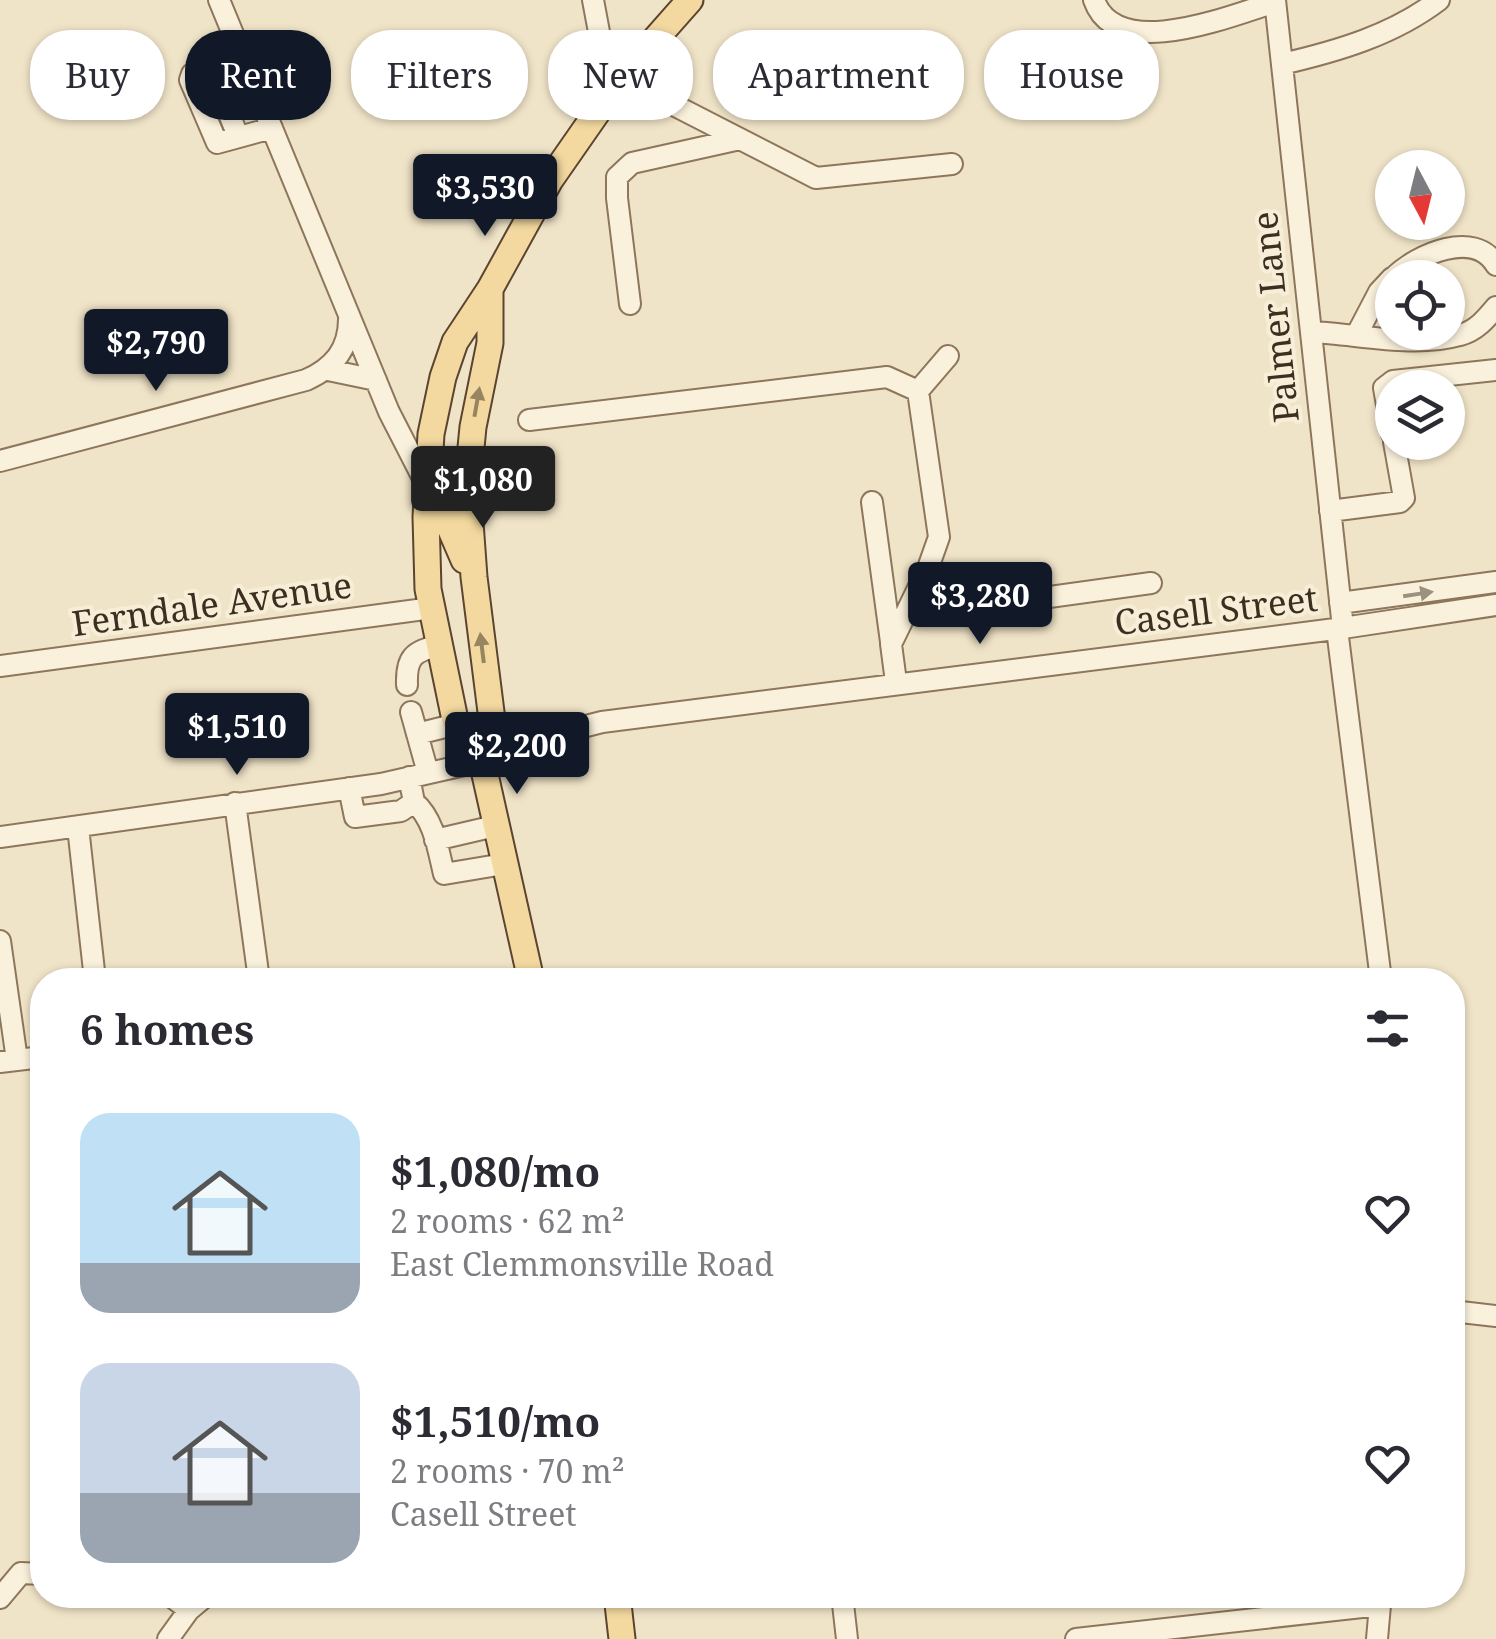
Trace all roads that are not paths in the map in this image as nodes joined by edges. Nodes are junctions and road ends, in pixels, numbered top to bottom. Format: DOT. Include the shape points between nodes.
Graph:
graph roads {
  1 [pos="219,0"];
  2 [pos="594,0"];
  3 [pos="690,0"];
  4 [pos="1094,0"];
  5 [pos="1439,0"];
  6 [pos="1275,1"];
  7 [pos="599,30"];
  8 [pos="663,30"];
  9 [pos="1282,64"];
  10 [pos="693,115"];
  11 [pos="592,120"];
  12 [pos="272,128"];
  13 [pos="238,136"];
  14 [pos="740,139"];
  15 [pos="952,164"];
  16 [pos="1421,260"];
  17 [pos="1496,265"];
  18 [pos="490,289"];
  19 [pos="1375,300"];
  20 [pos="630,304"];
  21 [pos="1496,306"];
  22 [pos="349,313"];
  23 [pos="1310,332"];
  24 [pos="1357,334"];
  25 [pos="948,356"];
  26 [pos="328,370"];
  27 [pos="1496,370"];
  28 [pos="1465,374"];
  29 [pos="376,380"];
  30 [pos="918,391"];
  31 [pos="529,420"];
  32 [pos="1397,460"];
  33 [pos="0,461"];
  34 [pos="428,488"];
  35 [pos="872,502"];
  36 [pos="1330,510"];
  37 [pos="928,568"];
  38 [pos="1151,582"];
  39 [pos="1496,582"];
  40 [pos="1340,603"];
  41 [pos="477,604"];
  42 [pos="1496,605"];
  43 [pos="432,608"];
  44 [pos="1340,628"];
  45 [pos="891,644"];
  46 [pos="440,646"];
  47 [pos="0,666"];
  48 [pos="896,682"];
  49 [pos="407,685"];
  50 [pos="410,712"];
  51 [pos="458,724"];
  52 [pos="417,734"];
  53 [pos="482,761"];
  54 [pos="419,775"];
  55 [pos="348,788"];
  56 [pos="414,802"];
  57 [pos="235,803"];
  58 [pos="495,826"];
  59 [pos="78,828"];
  60 [pos="0,838"];
  61 [pos="435,840"];
  62 [pos="504,864"];
  63 [pos="0,942"];
  64 [pos="94,968"];
  65 [pos="258,968"];
  66 [pos="528,968"];
  67 [pos="1380,968"];
  68 [pos="8,1061"];
  69 [pos="1465,1312"];
  70 [pos="1496,1316"];
  71 [pos="30,1573"];
  72 [pos="0,1598"];
  73 [pos="185,1608"];
  74 [pos="191,1608"];
  75 [pos="618,1608"];
  76 [pos="843,1608"];
  77 [pos="1318,1608"];
  78 [pos="1380,1608"];
  79 [pos="188,1610"];
  80 [pos="168,1639"];
  81 [pos="622,1639"];
  82 [pos="847,1639"];
  83 [pos="1076,1639"];
  84 [pos="1377,1639"];
  1 -- 12 [label="street"];
  2 -- 7 [label="street"];
  3 -- 8 [label="main road"];
  4 -- 6 [label="street" via="1112,25 1136,32 1159,32"];
  5 -- 9 [label="street" via="1374,37"];
  6 -- 9 [label="street, Palmer Lane"];
  9 -- 23 [label="street, Palmer Lane"];
  10 -- 14 [label="street"];
  11 -- 18 [label="main road"];
  12 -- 13 [label="street"];
  12 -- 22 [label="street"];
  14 -- 15 [label="street" via="816,178"];
  14 -- 20 [label="street" via="632,163 618,177"];
  16 -- 17 [label="street" via="1473,246"];
  18 -- 34 [label="main road" via="455,342 443,376"];
  41 -- 18 [label="main road, one-way" via="469,468 490,343"];
  19 -- 24 [label="street"];
  21 -- 24 [label="street" via="1462,335 1425,340"];
  22 -- 26 [label="street" via="348,334"];
  22 -- 29 [label="street"];
  23 -- 24 [label="street"];
  23 -- 36 [label="street, Palmer Lane"];
  25 -- 30 [label="street"];
  26 -- 29 [label="street"];
  26 -- 33 [label="street"];
  27 -- 28 [label="street"];
  29 -- 34 [label="street"];
  30 -- 31 [label="street" via="887,378"];
  30 -- 37 [label="street" via="938,537"];
  32 -- 36 [label="street" via="1400,502"];
  34 -- 41 [label="main road" via="460,546"];
  34 -- 43 [label="main road"];
  35 -- 45 [label="street"];
  36 -- 40 [label="street, Palmer Lane"];
  37 -- 38 [label="street" via="992,605"];
  37 -- 45 [label="street"];
  40 -- 39 [label="street, one-way"];
  40 -- 44 [label="street, Palmer Lane"];
  53 -- 41 [label="main road, one-way" via="492,720"];
  42 -- 44 [label="street, Casell Street"];
  43 -- 46 [label="main road"];
  43 -- 47 [label="street, Ferndale Avenue"];
  44 -- 48 [label="street, Casell Street"];
  44 -- 67 [label="street, Palmer Lane"];
  45 -- 48 [label="street"];
  46 -- 49 [label="street" via="418,650 406,663"];
  46 -- 51 [label="main road"];
  48 -- 53 [label="street, Casell Street" via="602,722"];
  50 -- 52 [label="street"];
  51 -- 52 [label="street"];
  51 -- 53 [label="main road"];
  52 -- 54 [label="street"];
  53 -- 54 [label="street, Casell Street"];
  53 -- 58 [label="main road"];
  54 -- 55 [label="street, Casell Street"];
  54 -- 56 [label="street"];
  55 -- 56 [label="street" via="355,817"];
  55 -- 57 [label="street, Casell Street"];
  56 -- 61 [label="street"];
  57 -- 59 [label="street, Casell Street"];
  57 -- 65 [label="street"];
  58 -- 61 [label="street"];
  58 -- 62 [label="main road"];
  59 -- 60 [label="street, Casell Street"];
  59 -- 64 [label="street"];
  61 -- 62 [label="street" via="444,874"];
  62 -- 66 [label="main road"];
  63 -- 68 [label="street"];
  69 -- 70 [label="street"];
  71 -- 72 [label="street" via="20,1573"];
  73 -- 79 [label="street"];
  74 -- 79 [label="street"];
  75 -- 81 [label="main road"];
  76 -- 82 [label="street"];
  77 -- 83 [label="street"];
  78 -- 84 [label="street"];
  79 -- 80 [label="street"];
}
